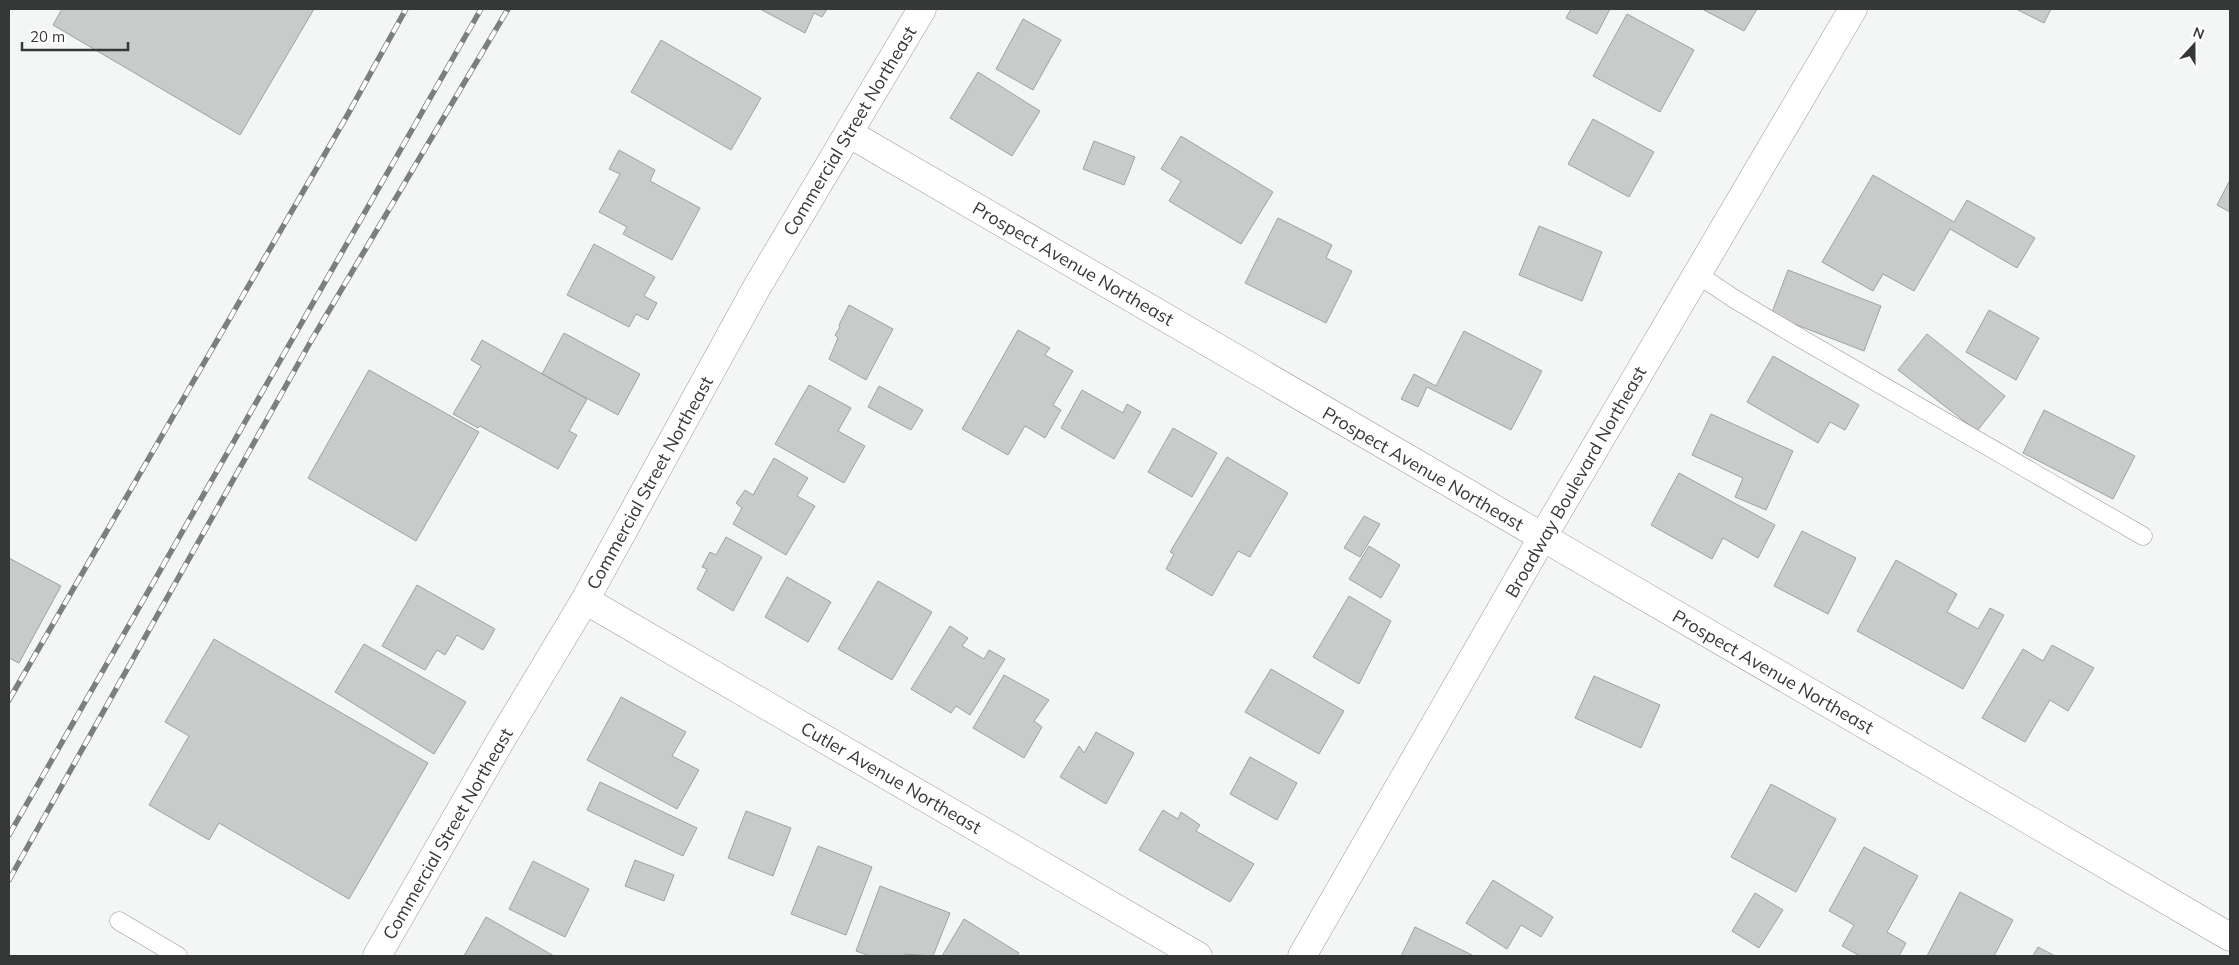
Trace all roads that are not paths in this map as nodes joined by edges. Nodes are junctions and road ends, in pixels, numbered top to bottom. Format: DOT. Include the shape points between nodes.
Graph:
graph roads {
  1 [pos="922,9"];
  2 [pos="1853,9"];
  3 [pos="850,134"];
  4 [pos="1697,274"];
  5 [pos="2143,536"];
  6 [pos="1542,538"];
  7 [pos="585,600"];
  8 [pos="119,922"];
  9 [pos="2230,937"];
  10 [pos="178,956"];
  11 [pos="377,956"];
  12 [pos="1198,956"];
  13 [pos="1302,956"];
  1 -- 3 [label="street, Commercial Street Northeast"];
  2 -- 4 [label="street, Broadway Boulevard Northeast"];
  3 -- 6 [label="street, Prospect Avenue Northeast"];
  3 -- 7 [label="street, Commercial Street Northeast" via="757,287"];
  4 -- 5 [label="lane" via="1800,338"];
  4 -- 6 [label="street, Broadway Boulevard Northeast"];
  6 -- 9 [label="street, Prospect Avenue Northeast"];
  6 -- 13 [label="street, Broadway Boulevard Northeast"];
  7 -- 11 [label="street, Commercial Street Northeast"];
  7 -- 12 [label="street, Cutler Avenue Northeast"];
  8 -- 10 [label="lane"];
}
